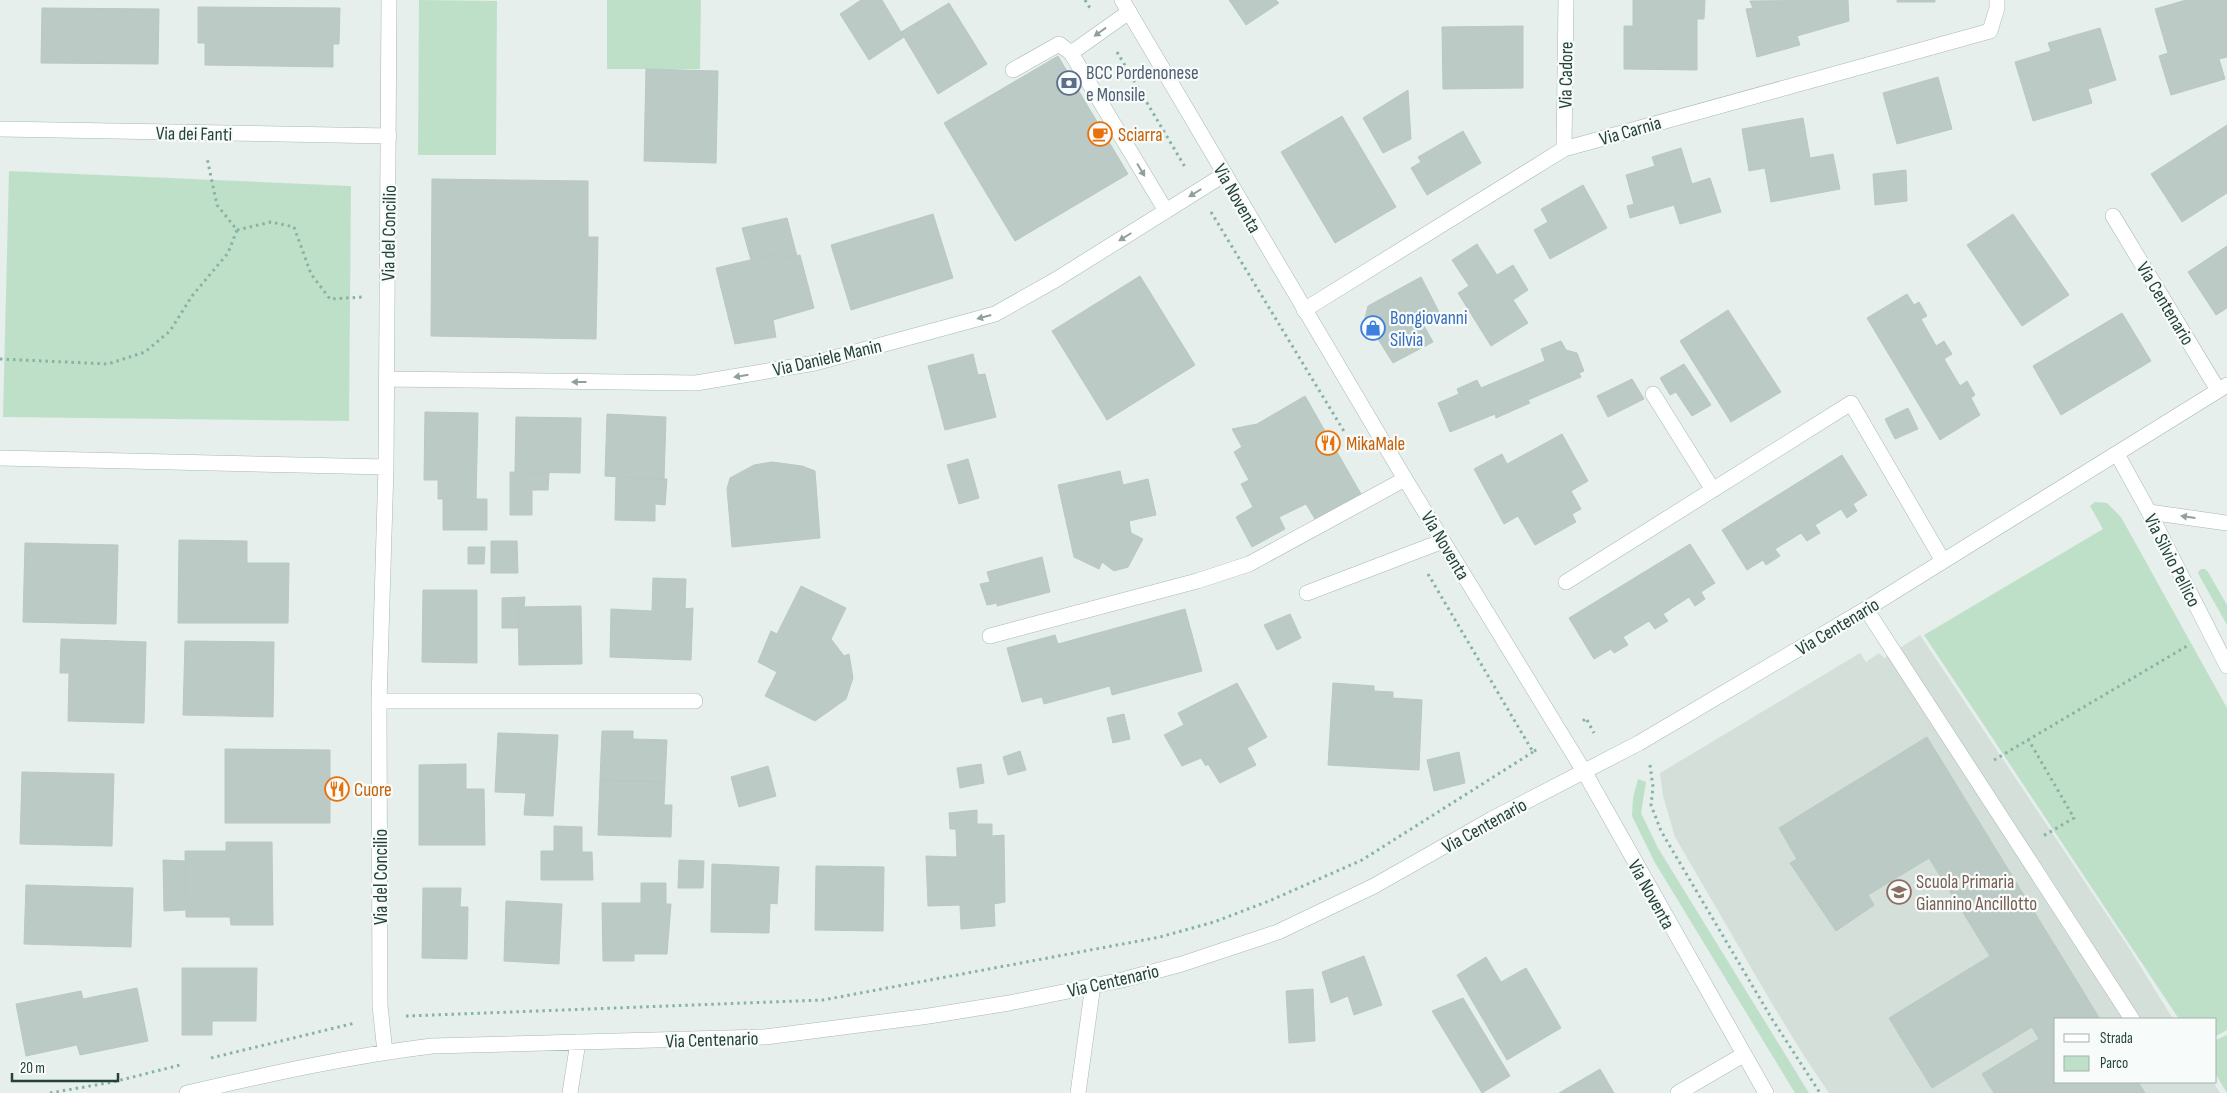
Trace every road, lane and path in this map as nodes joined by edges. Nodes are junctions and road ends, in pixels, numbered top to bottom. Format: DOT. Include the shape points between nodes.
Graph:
graph roads {
  1 [pos="389,0"];
  2 [pos="1566,0"];
  3 [pos="1997,0"];
  4 [pos="1125,6"];
  5 [pos="1071,53"];
  6 [pos="1012,70"];
  7 [pos="0,129"];
  8 [pos="202,133"];
  9 [pos="389,136"];
  10 [pos="1564,149"];
  11 [pos="1225,174"];
  12 [pos="1166,211"];
  13 [pos="2113,216"];
  14 [pos="236,230"];
  15 [pos="387,295"];
  16 [pos="1304,310"];
  17 [pos="0,359"];
  18 [pos="386,379"];
  19 [pos="2223,388"];
  20 [pos="1653,394"];
  21 [pos="2117,454"];
  22 [pos="0,458"];
  23 [pos="386,467"];
  24 [pos="1406,479"];
  25 [pos="1713,490"];
  26 [pos="2149,512"];
  27 [pos="2227,523"];
  28 [pos="1443,541"];
  29 [pos="1943,560"];
  30 [pos="1566,582"];
  31 [pos="1308,593"];
  32 [pos="1866,609"];
  33 [pos="990,636"];
  34 [pos="2192,643"];
  35 [pos="2227,666"];
  36 [pos="379,701"];
  37 [pos="695,701"];
  38 [pos="2028,739"];
  39 [pos="1533,752"];
  40 [pos="1974,772"];
  41 [pos="1584,773"];
  42 [pos="2023,848"];
  43 [pos="1093,986"];
  44 [pos="381,1017"];
  45 [pos="2131,1018"];
  46 [pos="578,1042"];
  47 [pos="385,1052"];
  48 [pos="1743,1055"];
  49 [pos="209,1059"];
  50 [pos="190,1063"];
  51 [pos="50,1093"];
  52 [pos="187,1093"];
  53 [pos="570,1093"];
  54 [pos="1078,1093"];
  55 [pos="1678,1093"];
  56 [pos="1766,1093"];
  1 -- 9 [label="street, Via del Concilio"];
  2 -- 10 [label="street, Via Cadore"];
  3 -- 10 [label="street, Via Carnia" via="1990,31"];
  4 -- 5 [label="street, one-way"];
  4 -- 11 [label="street, Via Noventa"];
  5 -- 6 [label="street" via="1058,44"];
  5 -- 12 [label="street, one-way"];
  7 -- 8 [label="street, Via dei Fanti"];
  8 -- 9 [label="street, Via dei Fanti"];
  8 -- 14 [label="path" via="216,205"];
  9 -- 15 [label="street, Via del Concilio"];
  10 -- 16 [label="street, Via Carnia"];
  11 -- 12 [label="street, Via Daniele Manin, one-way"];
  11 -- 16 [label="street, Via Noventa"];
  12 -- 18 [label="street, Via Daniele Manin, one-way" via="994,314 815,364 696,383"];
  13 -- 19 [label="street, Via Centenario"];
  14 -- 15 [label="path" via="270,222 294,227 312,274 330,299"];
  14 -- 17 [label="path" via="228,254 192,296 170,331 145,352 108,364"];
  15 -- 18 [label="street, Via del Concilio"];
  16 -- 24 [label="street, Via Noventa"];
  18 -- 23 [label="street, Via del Concilio"];
  19 -- 21 [label="street, Via Centenario"];
  20 -- 25 [label="street"];
  21 -- 26 [label="street, Via Silvio Pellico"];
  21 -- 29 [label="street, Via Centenario"];
  22 -- 23 [label="street"];
  23 -- 36 [label="street, Via del Concilio"];
  24 -- 28 [label="street, Via Noventa"];
  24 -- 33 [label="street" via="1249,564"];
  25 -- 29 [label="street" via="1851,403"];
  25 -- 30 [label="street"];
  27 -- 26 [label="street, one-way"];
  26 -- 35 [label="street, Via Silvio Pellico"];
  28 -- 31 [label="street"];
  28 -- 41 [label="street, Via Noventa"];
  29 -- 32 [label="street, Via Centenario"];
  32 -- 40 [label="street"];
  32 -- 41 [label="street, Via Centenario"];
  34 -- 38 [label="path"];
  36 -- 37 [label="street"];
  36 -- 44 [label="street, Via del Concilio"];
  38 -- 40 [label="path"];
  38 -- 42 [label="path" via="2074,818"];
  39 -- 44 [label="path" via="1362,860 1260,905 1160,937 823,1000"];
  40 -- 42 [label="street"];
  41 -- 43 [label="street, Via Centenario" via="1492,819 1374,886 1278,932 1182,964"];
  41 -- 48 [label="street, Via Noventa"];
  42 -- 45 [label="street"];
  43 -- 46 [label="street, Via Centenario" via="1000,1005 765,1037"];
  43 -- 54 [label="street"];
  44 -- 47 [label="street, Via del Concilio"];
  44 -- 49 [label="path"];
  46 -- 47 [label="street, Via Centenario" via="432,1046"];
  46 -- 53 [label="street"];
  47 -- 52 [label="street, Via Centenario"];
  48 -- 55 [label="street"];
  48 -- 56 [label="street, Via Noventa"];
  50 -- 51 [label="path"];
}
